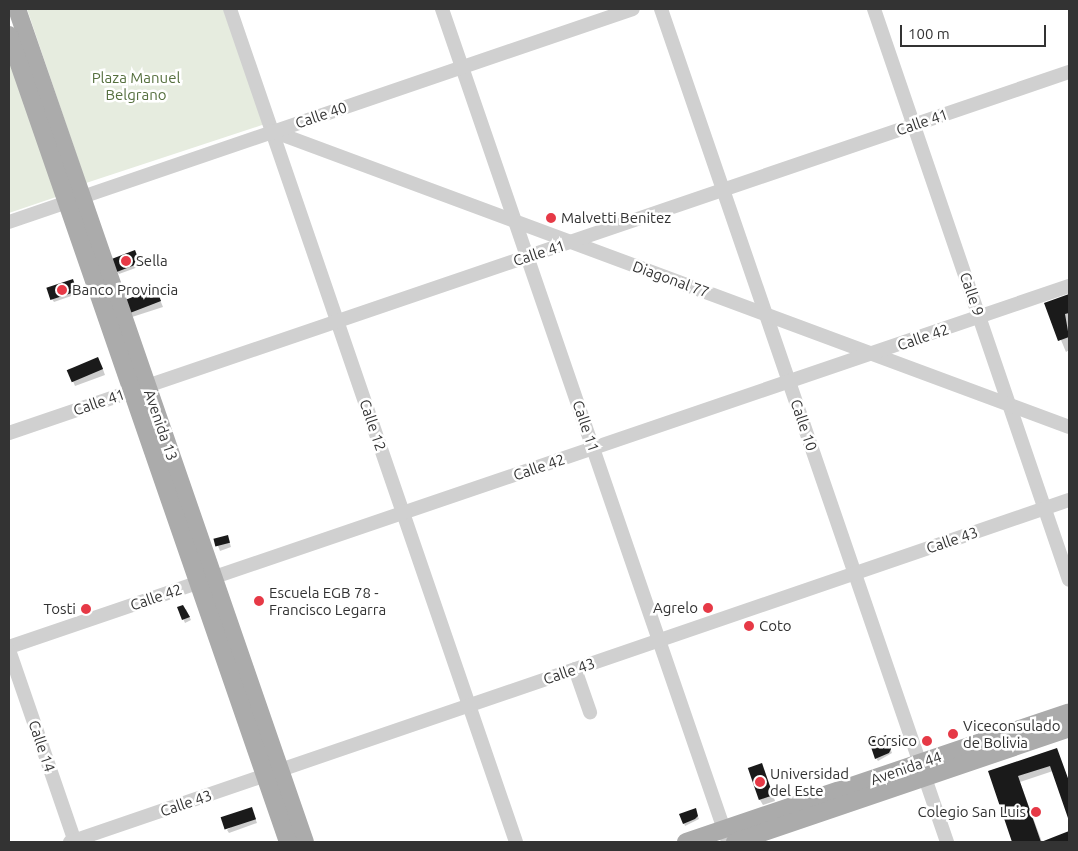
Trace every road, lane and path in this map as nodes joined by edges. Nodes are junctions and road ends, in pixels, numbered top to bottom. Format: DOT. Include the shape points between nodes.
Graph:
graph roads {
  1 [pos="17,9"];
  2 [pos="230,9"];
  3 [pos="442,9"];
  4 [pos="633,9"];
  5 [pos="661,9"];
  6 [pos="874,9"];
  7 [pos="9,36"];
  8 [pos="462,67"];
  9 [pos="1069,72"];
  10 [pos="914,125"];
  11 [pos="272,132"];
  12 [pos="723,190"];
  13 [pos="74,200"];
  14 [pos="9,222"];
  15 [pos="516,222"];
  16 [pos="571,242"];
  17 [pos="527,256"];
  18 [pos="1069,286"];
  19 [pos="766,315"];
  20 [pos="980,317"];
  21 [pos="337,321"];
  22 [pos="873,354"];
  23 [pos="789,382"];
  24 [pos="139,388"];
  25 [pos="1009,404"];
  26 [pos="1069,427"];
  27 [pos="9,433"];
  28 [pos="593,448"];
  29 [pos="1069,500"];
  30 [pos="1046,508"];
  31 [pos="403,513"];
  32 [pos="854,573"];
  33 [pos="206,580"];
  34 [pos="1069,580"];
  35 [pos="659,640"];
  36 [pos="9,649"];
  37 [pos="575,669"];
  38 [pos="469,705"];
  39 [pos="590,712"];
  40 [pos="1069,712"];
  41 [pos="1069,728"];
  42 [pos="922,771"];
  43 [pos="272,773"];
  44 [pos="730,838"];
  45 [pos="73,842"];
  46 [pos="288,842"];
  47 [pos="305,842"];
  48 [pos="516,842"];
  49 [pos="686,842"];
  50 [pos="946,842"];
  1 -- 13 [label="main road, Avenida 13"];
  2 -- 11 [label="street, Calle 12"];
  3 -- 8 [label="street, Calle 11"];
  4 -- 8 [label="street, Calle 40"];
  5 -- 12 [label="street, Calle 10"];
  6 -- 10 [label="street, Calle 9"];
  7 -- 13 [label="main road, Avenida 13"];
  8 -- 11 [label="street, Calle 40"];
  8 -- 15 [label="street, Calle 11"];
  9 -- 10 [label="street, Calle 41"];
  10 -- 12 [label="street, Calle 41"];
  10 -- 20 [label="street, Calle 9"];
  11 -- 13 [label="street, Calle 40"];
  11 -- 15 [label="street, Diagonal 77"];
  11 -- 21 [label="street, Calle 12"];
  12 -- 16 [label="street, Calle 41"];
  12 -- 19 [label="street, Calle 10"];
  13 -- 14 [label="street, Calle 40"];
  13 -- 24 [label="main road, Avenida 13"];
  15 -- 16 [label="street, Diagonal 77"];
  15 -- 17 [label="street, Calle 11"];
  16 -- 17 [label="street, Calle 41"];
  16 -- 19 [label="street, Diagonal 77"];
  17 -- 21 [label="street, Calle 41"];
  17 -- 28 [label="street, Calle 11"];
  18 -- 20 [label="street, Calle 42"];
  19 -- 22 [label="street, Diagonal 77"];
  19 -- 23 [label="street, Calle 10"];
  20 -- 22 [label="street, Calle 42"];
  20 -- 25 [label="street, Calle 9"];
  21 -- 24 [label="street, Calle 41"];
  21 -- 31 [label="street, Calle 12"];
  22 -- 23 [label="street, Calle 42"];
  22 -- 25 [label="street, Diagonal 77"];
  23 -- 28 [label="street, Calle 42"];
  23 -- 32 [label="street, Calle 10"];
  24 -- 27 [label="street, Calle 41"];
  24 -- 33 [label="main road, Avenida 13"];
  25 -- 26 [label="street, Diagonal 77"];
  25 -- 30 [label="street, Calle 9"];
  28 -- 31 [label="street, Calle 42"];
  28 -- 35 [label="street, Calle 11"];
  29 -- 30 [label="street, Calle 43"];
  30 -- 32 [label="street, Calle 43"];
  30 -- 34 [label="street, Calle 9"];
  31 -- 33 [label="street, Calle 42"];
  31 -- 38 [label="street, Calle 12"];
  32 -- 35 [label="street, Calle 43"];
  32 -- 42 [label="street, Calle 10"];
  33 -- 36 [label="street, Calle 42"];
  33 -- 43 [label="main road, Avenida 13"];
  35 -- 37 [label="street, Calle 43"];
  35 -- 44 [label="street, Calle 11"];
  36 -- 45 [label="street, Calle 14"];
  37 -- 38 [label="street, Calle 43"];
  37 -- 39 [label="street"];
  38 -- 43 [label="street, Calle 43"];
  38 -- 48 [label="street, Calle 12"];
  40 -- 42 [label="main road, Avenida 44"];
  41 -- 42 [label="main road, Avenida 44"];
  42 -- 44 [label="main road, Avenida 44"];
  42 -- 50 [label="street, Calle 10"];
  43 -- 45 [label="street, Calle 43"];
  43 -- 46 [label="main road, Avenida 13"];
  43 -- 47 [label="main road, Avenida 13"];
  44 -- 49 [label="main road, Avenida 44"];
}
